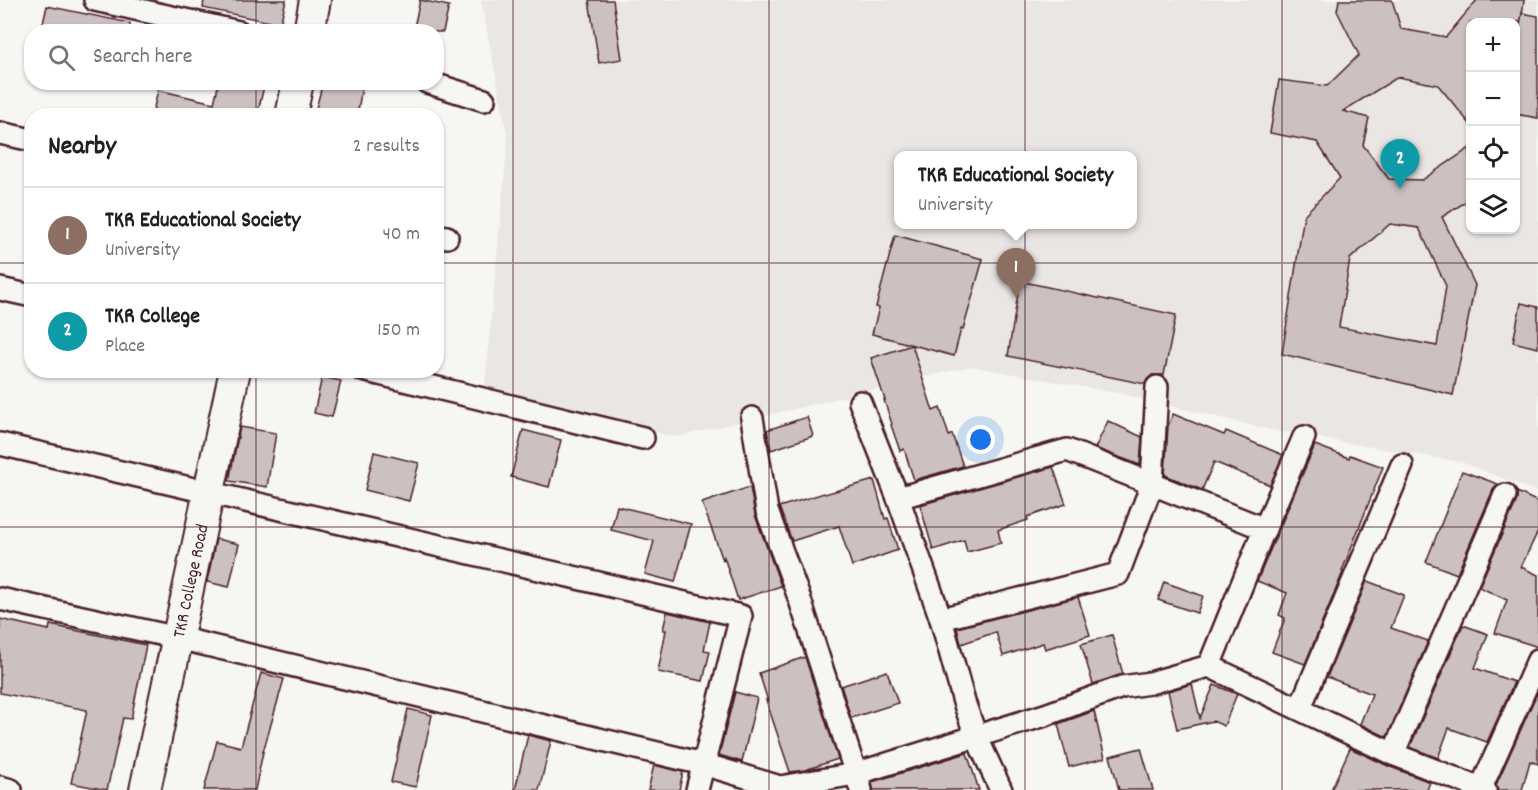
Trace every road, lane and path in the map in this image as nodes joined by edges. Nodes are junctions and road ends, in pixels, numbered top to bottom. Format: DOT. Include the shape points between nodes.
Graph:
graph roads {
  1 [pos="95,0"];
  2 [pos="315,0"];
  3 [pos="203,24"];
  4 [pos="310,24"];
  5 [pos="444,87"];
  6 [pos="296,90"];
  7 [pos="484,100"];
  8 [pos="293,108"];
  9 [pos="0,133"];
  10 [pos="24,138"];
  11 [pos="0,289"];
  12 [pos="24,294"];
  13 [pos="233,378"];
  14 [pos="396,378"];
  15 [pos="1157,387"];
  16 [pos="860,402"];
  17 [pos="752,418"];
  18 [pos="1304,437"];
  19 [pos="643,438"];
  20 [pos="0,444"];
  21 [pos="1402,465"];
  22 [pos="1152,484"];
  23 [pos="209,493"];
  24 [pos="1505,495"];
  25 [pos="898,498"];
  26 [pos="1265,529"];
  27 [pos="0,600"];
  28 [pos="941,619"];
  29 [pos="178,638"];
  30 [pos="1538,660"];
  31 [pos="1209,666"];
  32 [pos="1300,708"];
  33 [pos="976,736"];
  34 [pos="1393,754"];
  35 [pos="703,764"];
  36 [pos="858,782"];
  37 [pos="0,788"];
  38 [pos="1483,789"];
  39 [pos="11,790"];
  40 [pos="145,790"];
  41 [pos="697,790"];
  42 [pos="1001,790"];
  1 -- 3 [label="street"];
  2 -- 4 [label="street"];
  5 -- 7 [label="street"];
  6 -- 8 [label="street"];
  9 -- 10 [label="street"];
  11 -- 12 [label="street"];
  13 -- 23 [label="street, TKR College Road"];
  14 -- 19 [label="street"];
  15 -- 22 [label="street"];
  16 -- 25 [label="street"];
  17 -- 36 [label="street" via="767,511"];
  18 -- 26 [label="street"];
  20 -- 23 [label="street"];
  21 -- 32 [label="street"];
  22 -- 25 [label="street" via="1067,450"];
  22 -- 26 [label="street"];
  22 -- 28 [label="street" via="1118,574"];
  23 -- 29 [label="street, TKR College Road"];
  23 -- 35 [label="street" via="741,616"];
  24 -- 34 [label="street"];
  25 -- 28 [label="street"];
  26 -- 31 [label="street"];
  27 -- 29 [label="street"];
  28 -- 33 [label="street"];
  29 -- 35 [label="street"];
  29 -- 40 [label="street, TKR College Road"];
  30 -- 38 [label="street"];
  31 -- 32 [label="street"];
  31 -- 33 [label="street" via="1122,687"];
  32 -- 34 [label="street"];
  33 -- 36 [label="street"];
  33 -- 42 [label="street"];
  34 -- 38 [label="street"];
  35 -- 36 [label="street" via="780,787"];
  35 -- 41 [label="street"];
  37 -- 39 [label="street"];
}
